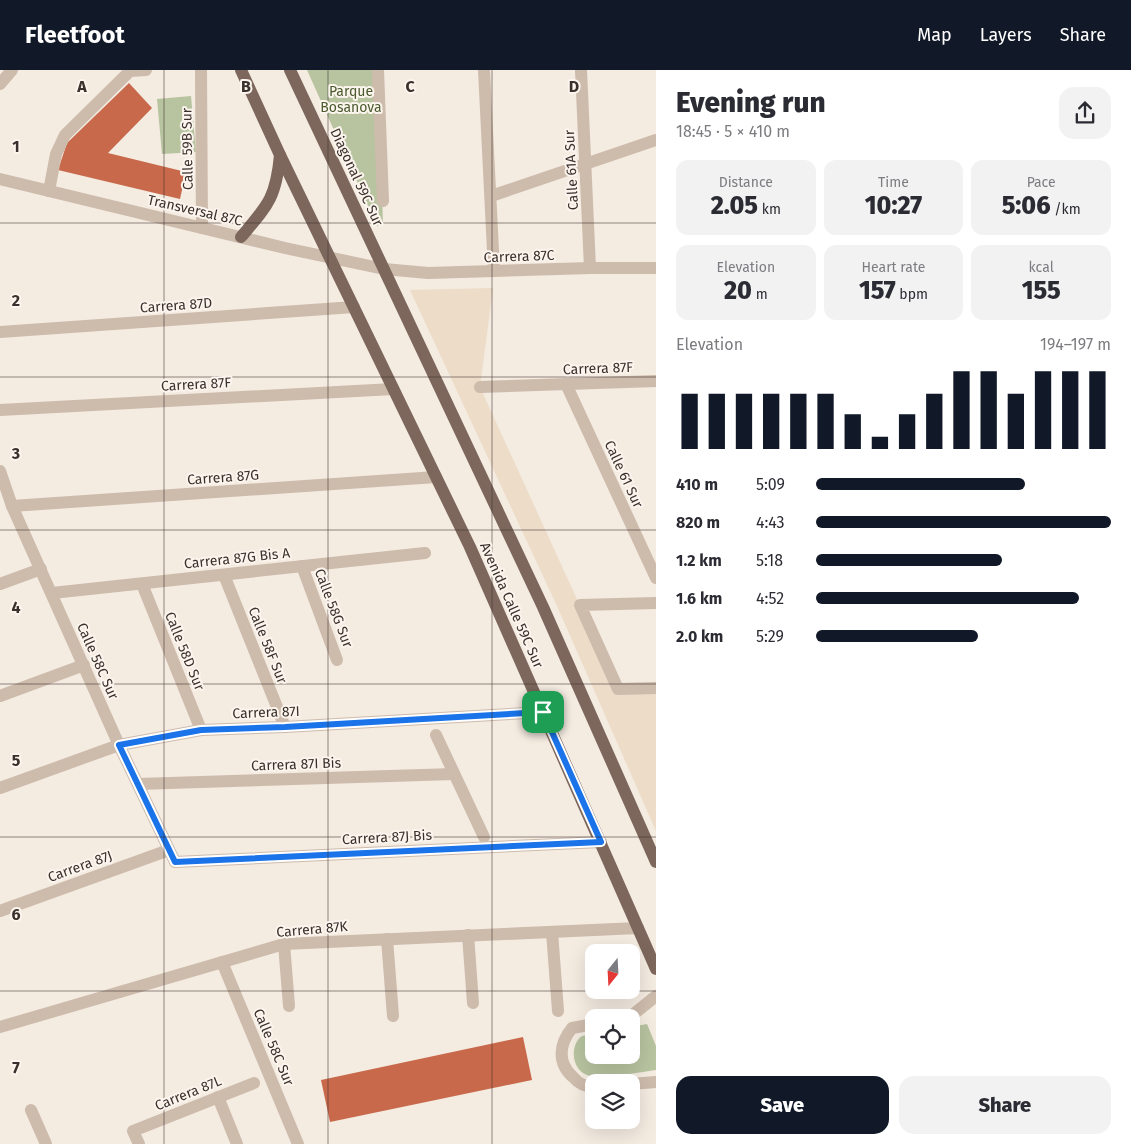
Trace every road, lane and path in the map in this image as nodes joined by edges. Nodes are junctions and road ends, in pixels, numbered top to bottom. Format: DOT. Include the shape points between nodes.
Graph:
graph roads {
  1 [pos="12,70"];
  2 [pos="146,70"];
  3 [pos="201,70"];
  4 [pos="241,70"];
  5 [pos="290,70"];
  6 [pos="378,70"];
  7 [pos="484,70"];
  8 [pos="581,70"];
  9 [pos="130,71"];
  10 [pos="0,84"];
  11 [pos="656,140"];
  12 [pos="280,155"];
  13 [pos="586,165"];
  14 [pos="0,179"];
  15 [pos="49,191"];
  16 [pos="490,196"];
  17 [pos="383,201"];
  18 [pos="202,228"];
  19 [pos="241,237"];
  20 [pos="330,258"];
  21 [pos="590,268"];
  22 [pos="656,268"];
  23 [pos="384,269"];
  24 [pos="494,272"];
  25 [pos="354,307"];
  26 [pos="0,332"];
  27 [pos="656,381"];
  28 [pos="566,384"];
  29 [pos="480,387"];
  30 [pos="393,389"];
  31 [pos="0,410"];
  32 [pos="0,471"];
  33 [pos="436,478"];
  34 [pos="4,494"];
  35 [pos="12,506"];
  36 [pos="425,553"];
  37 [pos="302,566"];
  38 [pos="41,569"];
  39 [pos="224,575"];
  40 [pos="656,578"];
  41 [pos="0,584"];
  42 [pos="142,584"];
  43 [pos="52,593"];
  44 [pos="656,603"];
  45 [pos="337,660"];
  46 [pos="84,666"];
  47 [pos="656,688"];
  48 [pos="0,696"];
  49 [pos="543,712"];
  50 [pos="285,727"];
  51 [pos="201,730"];
  52 [pos="436,735"];
  53 [pos="119,745"];
  54 [pos="454,774"];
  55 [pos="138,784"];
  56 [pos="0,788"];
  57 [pos="484,837"];
  58 [pos="601,842"];
  59 [pos="169,850"];
  60 [pos="175,862"];
  61 [pos="656,862"];
  62 [pos="0,911"];
  63 [pos="638,928"];
  64 [pos="552,932"];
  65 [pos="468,935"];
  66 [pos="387,939"];
  67 [pos="284,944"];
  68 [pos="222,962"];
  69 [pos="656,969"];
  70 [pos="656,996"];
  71 [pos="473,1003"];
  72 [pos="289,1006"];
  73 [pos="640,1009"];
  74 [pos="558,1010"];
  75 [pos="392,1016"];
  76 [pos="585,1026"];
  77 [pos="0,1027"];
  78 [pos="656,1082"];
  79 [pos="254,1083"];
  80 [pos="640,1083"];
  81 [pos="585,1084"];
  82 [pos="218,1098"];
  83 [pos="31,1110"];
  84 [pos="46,1144"];
  85 [pos="139,1144"];
  86 [pos="237,1144"];
  87 [pos="298,1144"];
  1 -- 10 [label="street"];
  2 -- 9 [label="street"];
  3 -- 18 [label="street, Calle 59B Sur"];
  4 -- 12 [label="main road"];
  5 -- 23 [label="main road, Diagonal 59C Sur"];
  6 -- 17 [label="street"];
  7 -- 16 [label="street"];
  8 -- 13 [label="street, Calle 61A Sur"];
  9 -- 15 [label="street" via="65,135 56,154"];
  11 -- 13 [label="street"];
  12 -- 19 [label="main road" via="274,193"];
  12 -- 20 [label="main road"];
  13 -- 16 [label="street"];
  13 -- 21 [label="street, Calle 61A Sur"];
  14 -- 15 [label="street, Transversal 87C"];
  15 -- 18 [label="street, Transversal 87C"];
  16 -- 24 [label="street"];
  18 -- 19 [label="street, Transversal 87C"];
  19 -- 20 [label="street, Transversal 87C"];
  20 -- 23 [label="street, Transversal 87C"];
  20 -- 25 [label="main road, Avenida Calle 59C Sur"];
  21 -- 22 [label="street, Carrera 87C"];
  21 -- 24 [label="street, Carrera 87C"];
  23 -- 24 [label="street, Carrera 87C" via="428,273"];
  23 -- 61 [label="main road, Avenida Calle 59C Sur" via="543,607"];
  25 -- 26 [label="street, Carrera 87D"];
  25 -- 30 [label="main road, Avenida Calle 59C Sur"];
  27 -- 28 [label="street, Carrera 87F"];
  28 -- 29 [label="street, Carrera 87F"];
  28 -- 40 [label="street, Calle 61 Sur"];
  30 -- 31 [label="street, Carrera 87F"];
  30 -- 33 [label="main road, Avenida Calle 59C Sur"];
  32 -- 34 [label="street, Calle 58C Sur"];
  33 -- 35 [label="street, Carrera 87G"];
  33 -- 49 [label="main road, Avenida Calle 59C Sur"];
  34 -- 35 [label="street, Calle 58C Sur"];
  35 -- 38 [label="street, Calle 58C Sur"];
  36 -- 37 [label="street, Carrera 87G Bis A"];
  37 -- 39 [label="street, Carrera 87G Bis A"];
  37 -- 45 [label="street, Calle 58G Sur"];
  38 -- 41 [label="street"];
  38 -- 43 [label="street, Calle 58C Sur"];
  39 -- 42 [label="street, Carrera 87G Bis A"];
  39 -- 50 [label="street, Calle 58F Sur"];
  42 -- 43 [label="street, Carrera 87G Bis A"];
  42 -- 51 [label="street, Calle 58D Sur"];
  43 -- 46 [label="street, Calle 58C Sur"];
  44 -- 47 [label="street" via="580,604 618,689"];
  46 -- 48 [label="street"];
  46 -- 53 [label="street, Calle 58C Sur"];
  49 -- 50 [label="street, Carrera 87I"];
  49 -- 58 [label="main road, Avenida Calle 59C Sur"];
  50 -- 51 [label="street, Carrera 87I"];
  51 -- 53 [label="street, Carrera 87I"];
  52 -- 54 [label="street"];
  53 -- 55 [label="street, Calle 58C Sur"];
  53 -- 56 [label="street, Carrera 87I"];
  54 -- 55 [label="street, Carrera 87I Bis"];
  54 -- 57 [label="street"];
  55 -- 59 [label="street, Calle 58C Sur"];
  58 -- 60 [label="street, Carrera 87J Bis"];
  58 -- 63 [label="main road, Avenida Calle 59C Sur"];
  59 -- 60 [label="street, Calle 58C Sur"];
  59 -- 62 [label="street, Carrera 87J"];
  63 -- 64 [label="street, Carrera 87K"];
  63 -- 69 [label="main road, Avenida Calle 59C Sur"];
  64 -- 65 [label="street, Carrera 87K"];
  64 -- 74 [label="street"];
  65 -- 66 [label="street, Carrera 87K"];
  65 -- 71 [label="street"];
  66 -- 67 [label="street, Carrera 87K"];
  66 -- 75 [label="street"];
  67 -- 68 [label="street, Carrera 87K"];
  67 -- 72 [label="street"];
  68 -- 77 [label="street, Carrera 87K"];
  68 -- 87 [label="street, Calle 58C Sur"];
  70 -- 73 [label="street"];
  76 -- 81 [label="street" via="572,1028 561,1054 566,1071 577,1082"];
  78 -- 80 [label="street"];
  79 -- 82 [label="street, Carrera 87L"];
  82 -- 85 [label="street, Carrera 87L" via="133,1131"];
  82 -- 86 [label="street"];
  83 -- 84 [label="street"];
}
